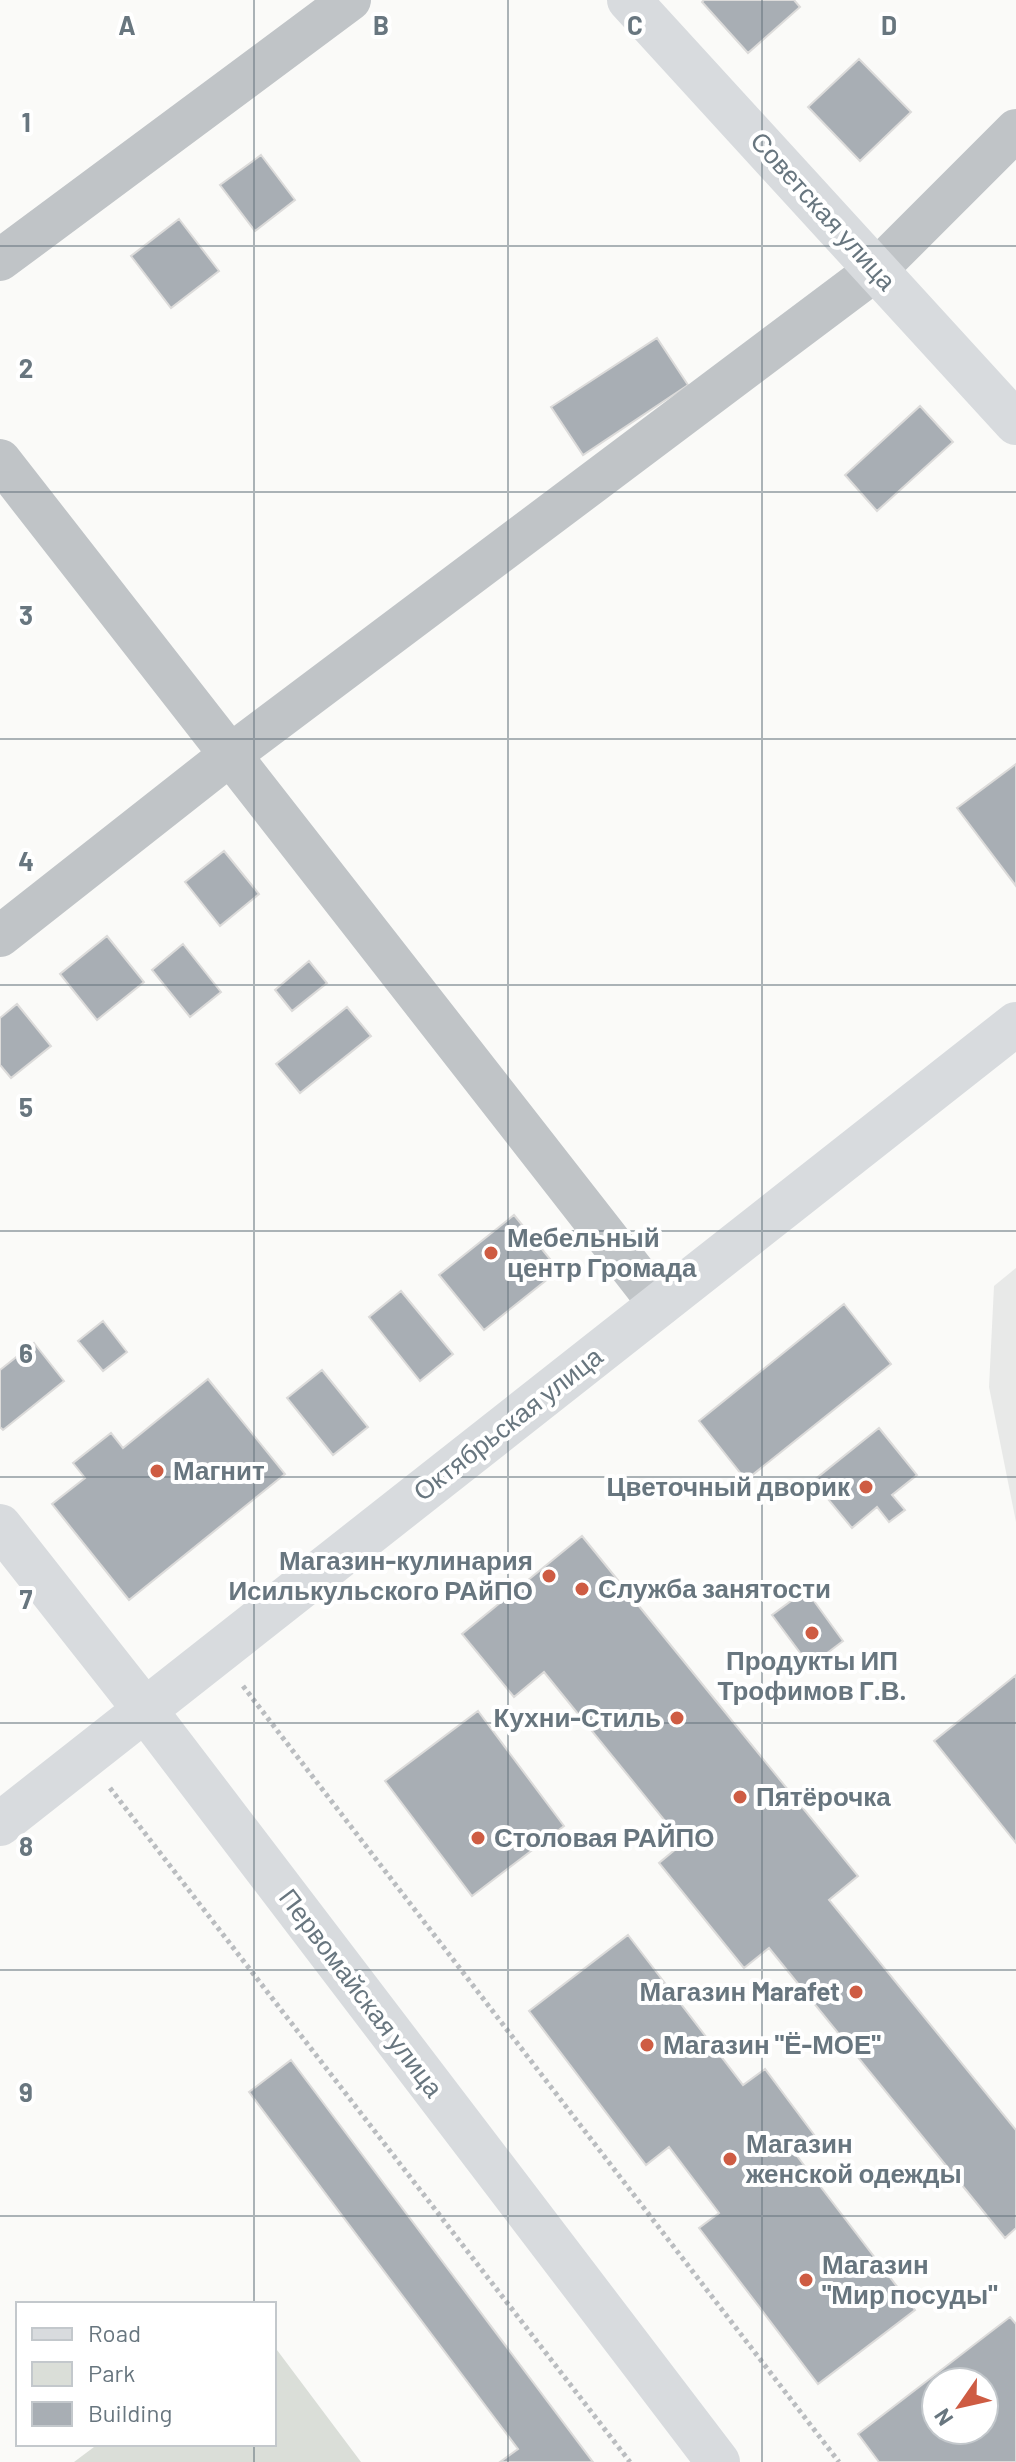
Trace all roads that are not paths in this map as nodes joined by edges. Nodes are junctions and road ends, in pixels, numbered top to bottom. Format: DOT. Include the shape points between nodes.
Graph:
graph roads {
  1 [pos="350,0"];
  2 [pos="629,0"];
  3 [pos="1016,130"];
  4 [pos="0,260"];
  5 [pos="876,270"];
  6 [pos="1016,423"];
  7 [pos="0,460"];
  8 [pos="230,755"];
  9 [pos="0,936"];
  10 [pos="1016,1024"];
  11 [pos="660,1305"];
  12 [pos="0,1526"];
  13 [pos="145,1710"];
  14 [pos="0,1824"];
  15 [pos="718,2462"];
  1 -- 4 [label="street"];
  2 -- 5 [label="street, Советская улица"];
  3 -- 5 [label="street"];
  5 -- 6 [label="street, Советская улица"];
  5 -- 8 [label="street"];
  7 -- 8 [label="street"];
  8 -- 9 [label="street"];
  8 -- 11 [label="street"];
  10 -- 11 [label="street, Октябрьская улица"];
  11 -- 13 [label="street, Октябрьская улица"];
  12 -- 13 [label="street, Первомайская улица"];
  13 -- 14 [label="street, Октябрьская улица"];
  13 -- 15 [label="street, Первомайская улица"];
}
